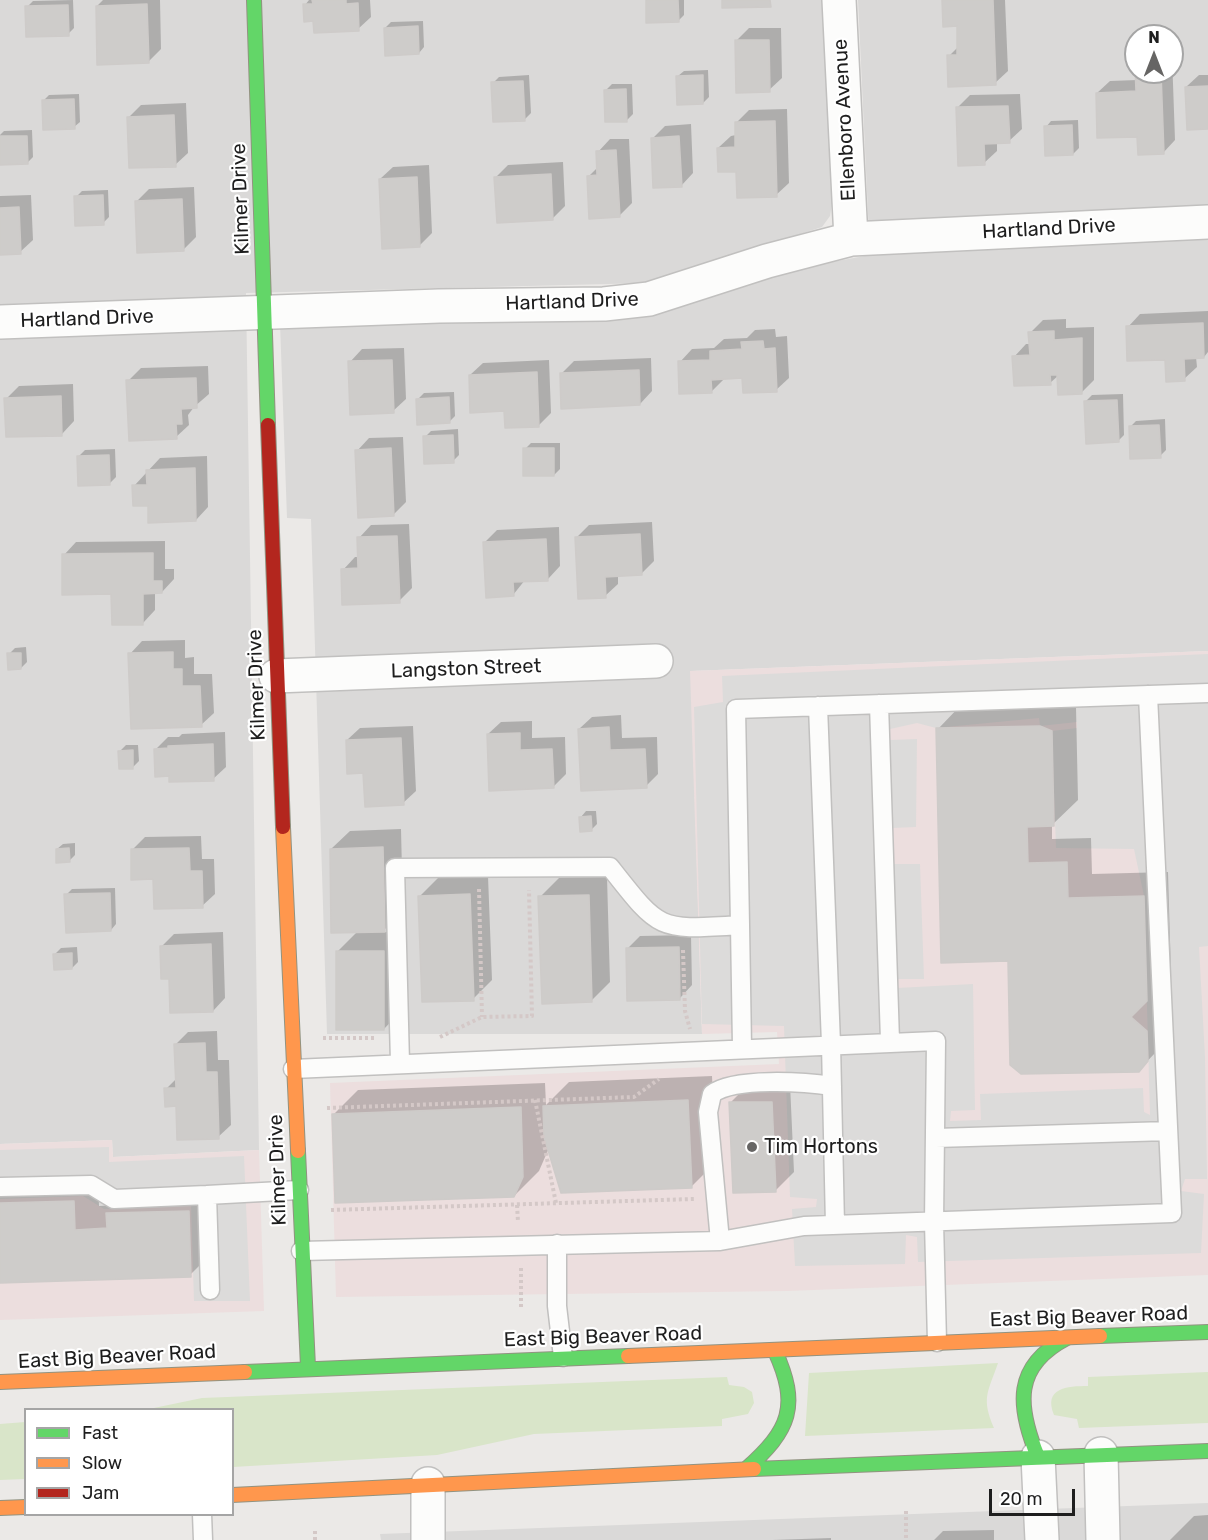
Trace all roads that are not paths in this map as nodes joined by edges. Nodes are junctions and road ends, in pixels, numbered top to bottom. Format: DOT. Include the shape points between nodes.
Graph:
graph roads {
  1 [pos="254,0"];
  2 [pos="839,0"];
  3 [pos="1208,222"];
  4 [pos="851,239"];
  5 [pos="265,312"];
  6 [pos="0,322"];
  7 [pos="656,661"];
  8 [pos="276,676"];
  9 [pos="1208,693"];
  10 [pos="1148,695"];
  11 [pos="879,704"];
  12 [pos="818,706"];
  13 [pos="740,925"];
  14 [pos="890,1041"];
  15 [pos="831,1044"];
  16 [pos="742,1047"];
  17 [pos="400,1063"];
  18 [pos="293,1069"];
  19 [pos="832,1086"];
  20 [pos="1168,1131"];
  21 [pos="936,1138"];
  22 [pos="0,1187"];
  23 [pos="299,1190"];
  24 [pos="207,1195"];
  25 [pos="934,1222"];
  26 [pos="835,1225"];
  27 [pos="720,1241"];
  28 [pos="557,1245"];
  29 [pos="301,1251"];
  30 [pos="210,1290"];
  31 [pos="1208,1332"];
  32 [pos="1067,1338"];
  33 [pos="937,1342"];
  34 [pos="775,1351"];
  35 [pos="563,1357"];
  36 [pos="308,1367"];
  37 [pos="0,1382"];
  38 [pos="1208,1451"];
  39 [pos="1101,1455"];
  40 [pos="1038,1457"];
  41 [pos="746,1469"];
  42 [pos="428,1484"];
  43 [pos="234,1495"];
  44 [pos="24,1507"];
  45 [pos="0,1508"];
  46 [pos="202,1516"];
  47 [pos="203,1540"];
  48 [pos="428,1540"];
  49 [pos="1042,1540"];
  50 [pos="1103,1540"];
  1 -- 5 [label="main road, Kilmer Drive"];
  2 -- 4 [label="street, Ellenboro Avenue"];
  3 -- 4 [label="street, Hartland Drive"];
  4 -- 5 [label="street, Hartland Drive" via="649,299 604,304"];
  5 -- 6 [label="street, Hartland Drive"];
  5 -- 8 [label="main road, Kilmer Drive"];
  7 -- 8 [label="street, Langston Street"];
  8 -- 18 [label="main road, Kilmer Drive"];
  9 -- 10 [label="lane"];
  10 -- 11 [label="lane"];
  10 -- 20 [label="lane"];
  11 -- 12 [label="lane"];
  11 -- 14 [label="lane"];
  12 -- 13 [label="lane" via="736,709"];
  12 -- 15 [label="lane"];
  13 -- 16 [label="lane"];
  13 -- 17 [label="lane" via="682,929 663,924 645,912 610,867 396,868"];
  14 -- 15 [label="lane"];
  14 -- 21 [label="lane" via="936,1041"];
  15 -- 16 [label="lane"];
  15 -- 19 [label="lane"];
  16 -- 17 [label="lane"];
  17 -- 18 [label="lane"];
  18 -- 23 [label="main road, Kilmer Drive"];
  19 -- 26 [label="lane"];
  19 -- 27 [label="lane" via="732,1085 712,1094 708,1112"];
  20 -- 21 [label="lane"];
  20 -- 25 [label="lane" via="1172,1213"];
  21 -- 25 [label="lane"];
  22 -- 24 [label="lane" via="91,1185 114,1199"];
  23 -- 24 [label="lane"];
  23 -- 29 [label="main road, Kilmer Drive"];
  24 -- 30 [label="lane"];
  25 -- 26 [label="lane"];
  25 -- 33 [label="lane"];
  26 -- 27 [label="lane" via="781,1229"];
  27 -- 28 [label="lane"];
  28 -- 29 [label="lane"];
  28 -- 35 [label="lane" via="557,1306"];
  29 -- 36 [label="main road, Kilmer Drive"];
  31 -- 32 [label="main road, East Big Beaver Road"];
  32 -- 33 [label="main road, East Big Beaver Road"];
  32 -- 40 [label="main road" via="1044,1351 1024,1389 1022,1412"];
  33 -- 34 [label="main road, East Big Beaver Road"];
  34 -- 35 [label="main road, East Big Beaver Road"];
  34 -- 41 [label="main road" via="791,1390 789,1415 769,1450"];
  35 -- 36 [label="main road, East Big Beaver Road"];
  36 -- 37 [label="main road, East Big Beaver Road"];
  38 -- 39 [label="main road"];
  39 -- 40 [label="main road"];
  39 -- 50 [label="street"];
  40 -- 41 [label="main road"];
  40 -- 49 [label="street"];
  41 -- 42 [label="main road"];
  42 -- 43 [label="main road"];
  42 -- 48 [label="street"];
  44 -- 45 [label="main road"];
  46 -- 47 [label="lane"];
}
